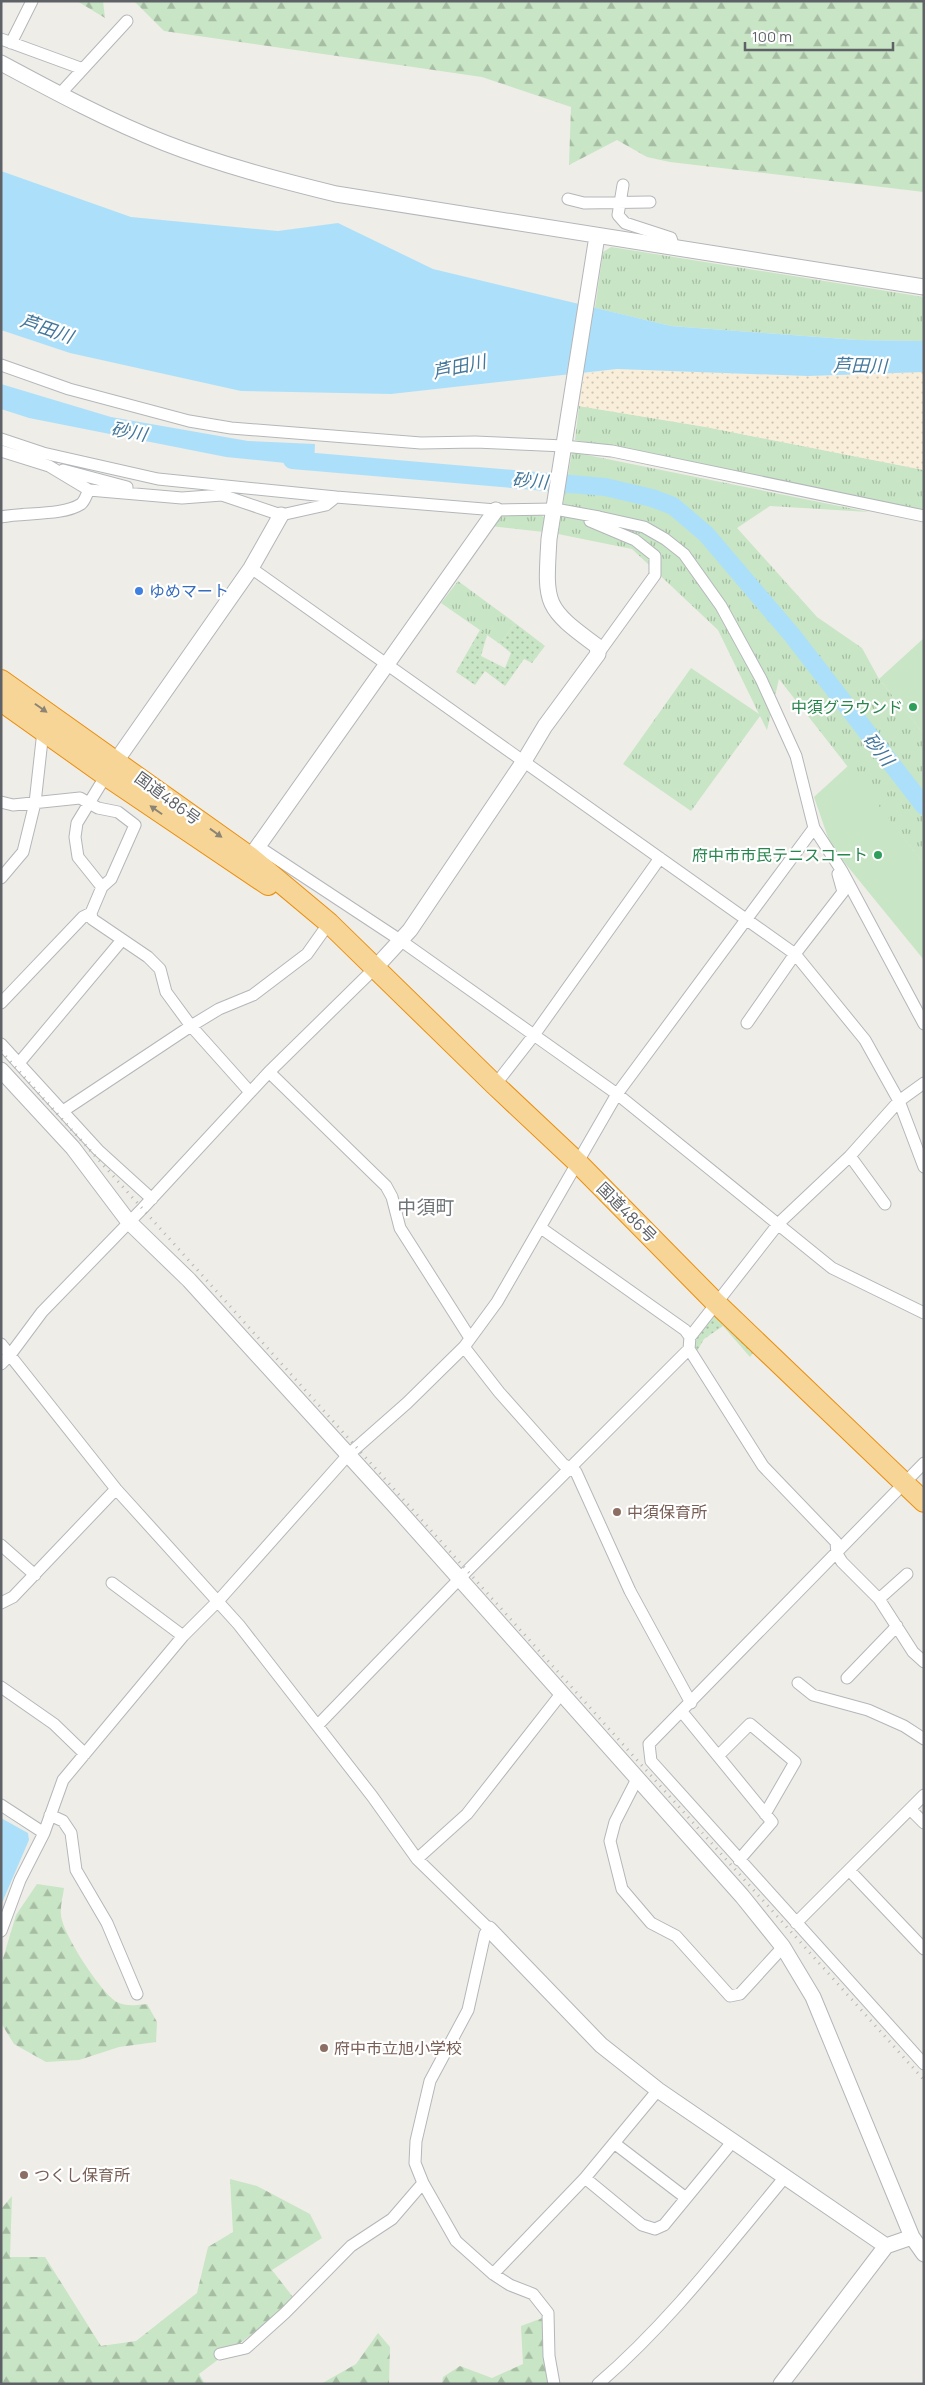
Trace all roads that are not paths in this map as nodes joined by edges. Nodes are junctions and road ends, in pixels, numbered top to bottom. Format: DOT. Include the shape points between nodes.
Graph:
graph roads {
  1 [pos="32,1"];
  2 [pos="127,21"];
  3 [pos="6,41"];
  4 [pos="1,63"];
  5 [pos="83,69"];
  6 [pos="59,95"];
  7 [pos="623,185"];
  8 [pos="568,200"];
  9 [pos="620,202"];
  10 [pos="650,202"];
  11 [pos="596,240"];
  12 [pos="674,248"];
  13 [pos="924,287"];
  14 [pos="1,365"];
  15 [pos="1,439"];
  16 [pos="564,445"];
  17 [pos="1,451"];
  18 [pos="49,466"];
  19 [pos="88,490"];
  20 [pos="221,490"];
  21 [pos="336,497"];
  22 [pos="182,498"];
  23 [pos="555,505"];
  24 [pos="496,510"];
  25 [pos="281,515"];
  26 [pos="1,516"];
  27 [pos="924,516"];
  28 [pos="251,568"];
  29 [pos="598,654"];
  30 [pos="388,664"];
  31 [pos="1,680"];
  32 [pos="1,701"];
  33 [pos="44,731"];
  34 [pos="524,761"];
  35 [pos="111,768"];
  36 [pos="1,802"];
  37 [pos="35,804"];
  38 [pos="90,804"];
  39 [pos="814,828"];
  40 [pos="660,858"];
  41 [pos="246,863"];
  42 [pos="842,871"];
  43 [pos="1,878"];
  44 [pos="102,887"];
  45 [pos="91,913"];
  46 [pos="746,920"];
  47 [pos="329,923"];
  48 [pos="122,940"];
  49 [pos="400,940"];
  50 [pos="795,954"];
  51 [pos="376,967"];
  52 [pos="1,1003"];
  53 [pos="747,1023"];
  54 [pos="924,1024"];
  55 [pos="191,1026"];
  56 [pos="534,1035"];
  57 [pos="1,1044"];
  58 [pos="19,1063"];
  59 [pos="1,1070"];
  60 [pos="269,1072"];
  61 [pos="924,1083"];
  62 [pos="494,1085"];
  63 [pos="250,1092"];
  64 [pos="617,1094"];
  65 [pos="899,1100"];
  66 [pos="63,1111"];
  67 [pos="850,1156"];
  68 [pos="577,1162"];
  69 [pos="924,1167"];
  70 [pos="152,1198"];
  71 [pos="885,1204"];
  72 [pos="128,1221"];
  73 [pos="779,1223"];
  74 [pos="541,1228"];
  75 [pos="716,1303"];
  76 [pos="924,1313"];
  77 [pos="467,1342"];
  78 [pos="689,1343"];
  79 [pos="1,1344"];
  80 [pos="10,1355"];
  81 [pos="1,1364"];
  82 [pos="348,1455"];
  83 [pos="924,1463"];
  84 [pos="571,1468"];
  85 [pos="905,1484"];
  86 [pos="116,1489"];
  87 [pos="924,1502"];
  88 [pos="1,1545"];
  89 [pos="837,1554"];
  90 [pos="907,1574"];
  91 [pos="34,1575"];
  92 [pos="460,1579"];
  93 [pos="112,1583"];
  94 [pos="879,1599"];
  95 [pos="219,1600"];
  96 [pos="1,1604"];
  97 [pos="896,1626"];
  98 [pos="183,1636"];
  99 [pos="924,1662"];
  100 [pos="847,1678"];
  101 [pos="798,1683"];
  102 [pos="1,1687"];
  103 [pos="561,1694"];
  104 [pos="691,1704"];
  105 [pos="682,1712"];
  106 [pos="318,1725"];
  107 [pos="924,1739"];
  108 [pos="85,1754"];
  109 [pos="718,1756"];
  110 [pos="637,1779"];
  111 [pos="924,1795"];
  112 [pos="1,1805"];
  113 [pos="910,1809"];
  114 [pos="765,1814"];
  115 [pos="50,1815"];
  116 [pos="924,1823"];
  117 [pos="44,1833"];
  118 [pos="417,1859"];
  119 [pos="740,1860"];
  120 [pos="849,1870"];
  121 [pos="796,1923"];
  122 [pos="489,1929"];
  123 [pos="1,1931"];
  124 [pos="783,1947"];
  125 [pos="924,1949"];
  126 [pos="137,1994"];
  127 [pos="924,2064"];
  128 [pos="658,2090"];
  129 [pos="733,2141"];
  130 [pos="614,2143"];
  131 [pos="785,2177"];
  132 [pos="585,2178"];
  133 [pos="423,2183"];
  134 [pos="686,2198"];
  135 [pos="912,2237"];
  136 [pos="886,2246"];
  137 [pos="924,2254"];
  138 [pos="492,2274"];
  139 [pos="220,2354"];
  140 [pos="784,2382"];
  141 [pos="554,2384"];
  142 [pos="598,2384"];
  1 -- 3 [label="street"];
  2 -- 5 [label="street"];
  3 -- 5 [label="street"];
  4 -- 6 [label="street"];
  5 -- 6 [label="street"];
  6 -- 11 [label="street" via="165,143 258,174 336,194"];
  7 -- 9 [label="street"];
  8 -- 9 [label="street"];
  9 -- 10 [label="street"];
  9 -- 12 [label="street" via="618,215 625,223 671,238"];
  11 -- 12 [label="street"];
  11 -- 16 [label="street"];
  12 -- 13 [label="street"];
  14 -- 16 [label="street" via="70,389 189,421 231,428 421,443"];
  15 -- 20 [label="street" via="43,453"];
  16 -- 23 [label="street"];
  16 -- 27 [label="street" via="612,451"];
  17 -- 18 [label="street"];
  18 -- 19 [label="street"];
  18 -- 22 [label="street"];
  19 -- 22 [label="street"];
  19 -- 26 [label="street" via="83,502 71,509"];
  20 -- 21 [label="street"];
  20 -- 22 [label="street"];
  20 -- 25 [label="street"];
  21 -- 24 [label="street"];
  21 -- 25 [label="street" via="326,505"];
  23 -- 24 [label="street"];
  23 -- 29 [label="street" via="546,585 553,607 565,622 597,646"];
  23 -- 29 [label="street" via="635,540 655,556 655,575"];
  23 -- 39 [label="street" via="644,527 684,554 721,606 761,679 796,756"];
  24 -- 30 [label="street"];
  25 -- 28 [label="street"];
  28 -- 30 [label="street"];
  28 -- 35 [label="street"];
  29 -- 34 [label="street" via="545,726"];
  30 -- 34 [label="street"];
  30 -- 41 [label="street"];
  31 -- 35 [label="highway, 国道486号, one-way"];
  32 -- 33 [label="highway, 国道486号"];
  33 -- 35 [label="highway, 国道486号"];
  33 -- 37 [label="street"];
  34 -- 40 [label="street"];
  34 -- 49 [label="street" via="410,930"];
  35 -- 38 [label="street"];
  35 -- 41 [label="highway, 国道486号"];
  36 -- 37 [label="street"];
  37 -- 38 [label="street" via="80,798"];
  37 -- 43 [label="street" via="23,852"];
  38 -- 44 [label="street" via="77,823 75,837 78,857"];
  38 -- 44 [label="street" via="118,812 135,825 111,879"];
  39 -- 42 [label="street"];
  39 -- 46 [label="street"];
  40 -- 46 [label="street"];
  40 -- 56 [label="street"];
  41 -- 47 [label="highway, 国道486号"];
  41 -- 49 [label="street" via="265,852"];
  42 -- 50 [label="street" via="838,874 843,892"];
  42 -- 54 [label="street"];
  44 -- 45 [label="street"];
  45 -- 48 [label="street" via="92,919"];
  45 -- 52 [label="street" via="82,917"];
  46 -- 50 [label="street"];
  46 -- 64 [label="street"];
  47 -- 51 [label="highway, 国道486号"];
  47 -- 55 [label="street" via="306,954 253,995 219,1009"];
  48 -- 55 [label="street" via="160,969 166,992"];
  48 -- 58 [label="street"];
  49 -- 51 [label="street"];
  49 -- 56 [label="street"];
  50 -- 53 [label="street"];
  50 -- 65 [label="street" via="865,1040"];
  51 -- 60 [label="street"];
  51 -- 62 [label="highway, 国道486号"];
  55 -- 63 [label="street"];
  55 -- 66 [label="street"];
  56 -- 62 [label="street"];
  56 -- 64 [label="street"];
  57 -- 58 [label="street"];
  58 -- 66 [label="street"];
  59 -- 72 [label="street" via="73,1148"];
  60 -- 63 [label="street"];
  60 -- 77 [label="street" via="386,1186 400,1228"];
  61 -- 65 [label="street"];
  62 -- 68 [label="highway, 国道486号"];
  63 -- 70 [label="street"];
  64 -- 68 [label="street"];
  64 -- 73 [label="street"];
  65 -- 67 [label="street"];
  65 -- 69 [label="street"];
  66 -- 70 [label="street" via="98,1150"];
  67 -- 71 [label="street"];
  67 -- 73 [label="street"];
  68 -- 74 [label="street"];
  68 -- 75 [label="highway, 国道486号"];
  70 -- 72 [label="street"];
  72 -- 80 [label="street" via="42,1312"];
  72 -- 82 [label="street" via="189,1280"];
  73 -- 75 [label="street"];
  73 -- 76 [label="street" via="832,1268"];
  74 -- 77 [label="street" via="496,1302"];
  74 -- 78 [label="street" via="685,1330"];
  75 -- 78 [label="street"];
  75 -- 85 [label="highway, 国道486号"];
  77 -- 82 [label="street" via="407,1403"];
  77 -- 84 [label="street" via="499,1392 563,1464"];
  78 -- 84 [label="street"];
  78 -- 89 [label="street" via="763,1466 836,1542"];
  79 -- 80 [label="street"];
  80 -- 81 [label="street"];
  80 -- 86 [label="street"];
  82 -- 92 [label="street"];
  82 -- 95 [label="street"];
  83 -- 85 [label="street"];
  84 -- 92 [label="street"];
  84 -- 104 [label="street" via="576,1472 630,1591"];
  85 -- 87 [label="highway, 国道486号"];
  85 -- 89 [label="street"];
  86 -- 91 [label="street"];
  86 -- 95 [label="street"];
  88 -- 91 [label="street"];
  89 -- 94 [label="street"];
  89 -- 104 [label="street"];
  90 -- 94 [label="street"];
  91 -- 96 [label="street"];
  92 -- 103 [label="street"];
  92 -- 106 [label="street"];
  93 -- 98 [label="street"];
  94 -- 97 [label="street"];
  95 -- 98 [label="street"];
  95 -- 106 [label="street"];
  97 -- 99 [label="street" via="913,1652"];
  97 -- 100 [label="street"];
  98 -- 108 [label="street"];
  101 -- 107 [label="street" via="813,1695 868,1710"];
  102 -- 108 [label="street" via="54,1724"];
  103 -- 110 [label="street"];
  103 -- 118 [label="street" via="472,1809"];
  104 -- 105 [label="street"];
  105 -- 109 [label="street"];
  105 -- 119 [label="street" via="649,1744 651,1761"];
  106 -- 118 [label="street"];
  108 -- 115 [label="street" via="63,1780"];
  109 -- 114 [label="street"];
  109 -- 114 [label="street" via="750,1724 795,1762"];
  110 -- 124 [label="street" via="742,1896"];
  110 -- 124 [label="street" via="615,1822 610,1841 622,1890 651,1923 676,1936 730,1996 740,1994"];
  111 -- 113 [label="street"];
  112 -- 117 [label="street"];
  113 -- 116 [label="street"];
  113 -- 120 [label="street"];
  114 -- 119 [label="street" via="772,1822"];
  115 -- 117 [label="street"];
  115 -- 126 [label="street" via="62,1821 71,1833 76,1870 107,1923"];
  117 -- 123 [label="street" via="20,1880"];
  118 -- 122 [label="street"];
  119 -- 121 [label="street"];
  120 -- 121 [label="street"];
  120 -- 125 [label="street"];
  121 -- 127 [label="street"];
  122 -- 128 [label="street" via="601,2045"];
  122 -- 133 [label="street" via="485,1934 468,2010 430,2081 416,2142 415,2163"];
  124 -- 135 [label="street" via="813,1997"];
  128 -- 129 [label="street"];
  128 -- 130 [label="street"];
  129 -- 131 [label="street"];
  129 -- 134 [label="street"];
  130 -- 132 [label="street"];
  130 -- 134 [label="street"];
  131 -- 136 [label="street"];
  131 -- 142 [label="street" via="666,2320"];
  132 -- 134 [label="street" via="642,2225 655,2229 664,2225"];
  132 -- 138 [label="street"];
  133 -- 138 [label="street" via="456,2241"];
  133 -- 139 [label="street" via="392,2219 351,2246 246,2348"];
  135 -- 136 [label="street"];
  135 -- 137 [label="street"];
  136 -- 140 [label="street"];
  138 -- 141 [label="street" via="534,2294 548,2313 549,2356"];
}
